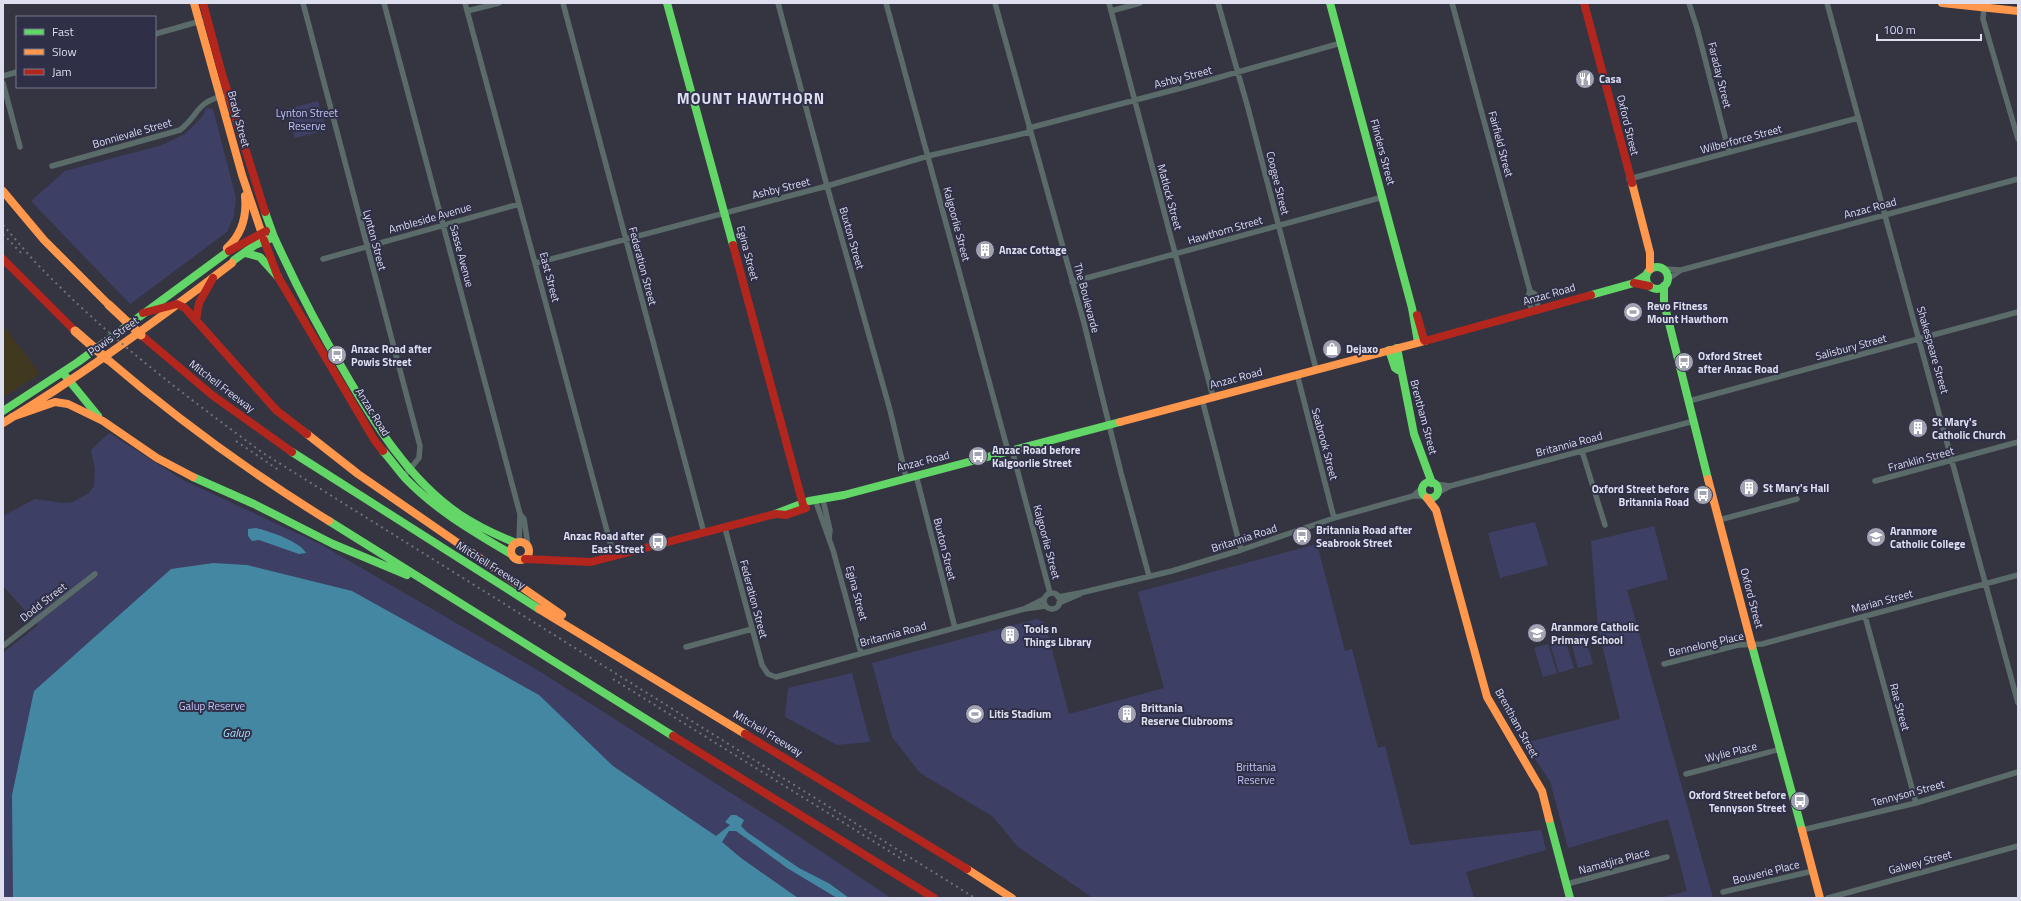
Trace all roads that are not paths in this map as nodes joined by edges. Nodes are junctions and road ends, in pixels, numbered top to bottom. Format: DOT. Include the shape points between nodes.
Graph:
graph roads {
  1 [pos="194,3"];
  2 [pos="203,3"];
  3 [pos="302,3"];
  4 [pos="384,3"];
  5 [pos="465,3"];
  6 [pos="499,3"];
  7 [pos="563,3"];
  8 [pos="668,3"];
  9 [pos="778,3"];
  10 [pos="886,3"];
  11 [pos="995,3"];
  12 [pos="1109,3"];
  13 [pos="1140,3"];
  14 [pos="1218,3"];
  15 [pos="1330,3"];
  16 [pos="1452,3"];
  17 [pos="1584,3"];
  18 [pos="1689,3"];
  19 [pos="1827,3"];
  20 [pos="1947,3"];
  21 [pos="1984,7"];
  22 [pos="467,11"];
  23 [pos="2018,11"];
  24 [pos="1111,12"];
  25 [pos="203,21"];
  26 [pos="156,34"];
  27 [pos="1341,43"];
  28 [pos="16,72"];
  29 [pos="1237,72"];
  30 [pos="3,76"];
  31 [pos="3,83"];
  32 [pos="225,95"];
  33 [pos="1134,100"];
  34 [pos="1858,118"];
  35 [pos="1030,130"];
  36 [pos="2018,139"];
  37 [pos="20,147"];
  38 [pos="1729,152"];
  39 [pos="928,156"];
  40 [pos="52,166"];
  41 [pos="1629,179"];
  42 [pos="2018,179"];
  43 [pos="245,182"];
  44 [pos="827,186"];
  45 [pos="3,191"];
  46 [pos="1383,197"];
  47 [pos="519,204"];
  48 [pos="725,213"];
  49 [pos="1885,216"];
  50 [pos="444,224"];
  51 [pos="1278,226"];
  52 [pos="272,233"];
  53 [pos="262,237"];
  54 [pos="626,240"];
  55 [pos="367,246"];
  56 [pos="227,251"];
  57 [pos="245,253"];
  58 [pos="1175,254"];
  59 [pos="3,259"];
  60 [pos="323,259"];
  61 [pos="536,263"];
  62 [pos="1655,270"];
  63 [pos="1681,270"];
  64 [pos="278,277"];
  65 [pos="213,278"];
  66 [pos="1072,282"];
  67 [pos="1634,283"];
  68 [pos="1666,283"];
  69 [pos="1652,287"];
  70 [pos="1664,303"];
  71 [pos="177,304"];
  72 [pos="1535,311"];
  73 [pos="2018,312"];
  74 [pos="143,313"];
  75 [pos="196,320"];
  76 [pos="1919,339"];
  77 [pos="1421,341"];
  78 [pos="1393,349"];
  79 [pos="1316,369"];
  80 [pos="63,373"];
  81 [pos="1297,374"];
  82 [pos="69,381"];
  83 [pos="1213,397"];
  84 [pos="1202,400"];
  85 [pos="1689,401"];
  86 [pos="3,411"];
  87 [pos="12,417"];
  88 [pos="103,421"];
  89 [pos="1694,421"];
  90 [pos="3,423"];
  91 [pos="1108,423"];
  92 [pos="2018,442"];
  93 [pos="1010,450"];
  94 [pos="1582,451"];
  95 [pos="1952,460"];
  96 [pos="410,468"];
  97 [pos="916,475"];
  98 [pos="404,476"];
  99 [pos="906,477"];
  100 [pos="1875,481"];
  101 [pos="1450,486"];
  102 [pos="1430,490"];
  103 [pos="844,495"];
  104 [pos="1797,499"];
  105 [pos="820,504"];
  106 [pos="803,506"];
  107 [pos="520,514"];
  108 [pos="1334,518"];
  109 [pos="1719,520"];
  110 [pos="1605,525"];
  111 [pos="725,528"];
  112 [pos="704,533"];
  113 [pos="517,542"];
  114 [pos="529,547"];
  115 [pos="1241,550"];
  116 [pos="511,554"];
  117 [pos="614,557"];
  118 [pos="544,558"];
  119 [pos="525,559"];
  120 [pos="95,574"];
  121 [pos="2018,575"];
  122 [pos="1149,576"];
  123 [pos="1986,584"];
  124 [pos="435,587"];
  125 [pos="1050,593"];
  126 [pos="1080,593"];
  127 [pos="1058,596"];
  128 [pos="1044,599"];
  129 [pos="1059,603"];
  130 [pos="1046,606"];
  131 [pos="1024,609"];
  132 [pos="1865,616"];
  133 [pos="955,628"];
  134 [pos="752,629"];
  135 [pos="1752,644"];
  136 [pos="3,646"];
  137 [pos="686,646"];
  138 [pos="861,654"];
  139 [pos="1664,664"];
  140 [pos="641,670"];
  141 [pos="768,674"];
  142 [pos="2018,703"];
  143 [pos="1782,749"];
  144 [pos="2018,772"];
  145 [pos="1686,774"];
  146 [pos="1916,803"];
  147 [pos="1802,830"];
  148 [pos="2018,846"];
  149 [pos="1667,857"];
  150 [pos="1813,871"];
  151 [pos="1567,884"];
  152 [pos="1724,892"];
  153 [pos="934,898"];
  154 [pos="1012,898"];
  155 [pos="1570,898"];
  156 [pos="1820,898"];
  157 [pos="1828,898"];
  1 -- 25 [label="main road, Brady Street"];
  2 -- 25 [label="main road, Brady Street"];
  3 -- 55 [label="street, Lynton Street"];
  4 -- 50 [label="street, Sasse Avenue"];
  5 -- 22 [label="street, East Street"];
  6 -- 22 [label="street"];
  7 -- 54 [label="street, Federation Street"];
  8 -- 48 [label="main road, Egina Street"];
  9 -- 44 [label="street, Buxton Street"];
  10 -- 39 [label="street, Kalgoorlie Street"];
  11 -- 35 [label="street, The Boulevarde"];
  12 -- 24 [label="street, Matlock Street"];
  13 -- 24 [label="street"];
  14 -- 29 [label="street, Coogee Street"];
  15 -- 27 [label="main road, Flinders Street"];
  16 -- 72 [label="street, Fairfield Street" via="1530,291 1528,296"];
  17 -- 41 [label="main road, Oxford Street"];
  18 -- 38 [label="street, Faraday Street"];
  19 -- 34 [label="street, Shakespeare Street"];
  20 -- 21 [label="main road"];
  21 -- 23 [label="main road"];
  21 -- 36 [label="street" via="1984,19"];
  22 -- 47 [label="street, East Street"];
  24 -- 33 [label="street, Matlock Street"];
  25 -- 26 [label="street"];
  25 -- 32 [label="main road, Brady Street"];
  27 -- 29 [label="street, Ashby Street"];
  27 -- 46 [label="main road, Flinders Street"];
  28 -- 30 [label="street"];
  29 -- 33 [label="street, Ashby Street"];
  29 -- 51 [label="street, Coogee Street"];
  31 -- 37 [label="street"];
  32 -- 40 [label="street, Bonnievale Street" via="204,103 189,123 180,130"];
  32 -- 43 [label="main road, Brady Street"];
  32 -- 52 [label="main road, Brady Street"];
  33 -- 35 [label="street, Ashby Street"];
  33 -- 58 [label="street, Matlock Street"];
  34 -- 38 [label="street, Wilberforce Street"];
  34 -- 49 [label="street, Shakespeare Street"];
  35 -- 39 [label="street, Ashby Street"];
  35 -- 66 [label="street, The Boulevarde"];
  38 -- 41 [label="street, Wilberforce Street"];
  39 -- 44 [label="street, Ashby Street"];
  39 -- 93 [label="street, Kalgoorlie Street"];
  41 -- 62 [label="main road, Oxford Street"];
  42 -- 49 [label="street, Anzac Road"];
  43 -- 53 [label="main road, Brady Street"];
  43 -- 56 [label="main road" via="244,219"];
  44 -- 48 [label="street, Ashby Street"];
  44 -- 99 [label="street, Buxton Street" via="890,410"];
  45 -- 140 [label="main road, Mitchell Freeway, bridge" via="44,240 109,305 182,371 258,428 342,484 518,596"];
  46 -- 51 [label="street, Hawthorn Street"];
  46 -- 77 [label="main road, Flinders Street" via="1412,316"];
  47 -- 50 [label="street, Ambleside Avenue"];
  47 -- 61 [label="street, East Street"];
  48 -- 54 [label="street, Ashby Street"];
  48 -- 106 [label="main road, Egina Street"];
  49 -- 63 [label="street, Anzac Road"];
  49 -- 76 [label="street, Shakespeare Street"];
  50 -- 55 [label="street, Ambleside Avenue"];
  50 -- 107 [label="street, Sasse Avenue"];
  51 -- 58 [label="street, Hawthorn Street"];
  51 -- 79 [label="street, Coogee Street"];
  52 -- 53 [label="main road, Powis Street"];
  52 -- 96 [label="main road, Anzac Road" via="296,287 353,387"];
  53 -- 56 [label="main road, Powis Street"];
  53 -- 57 [label="main road, Powis Street"];
  53 -- 64 [label="main road, Anzac Road"];
  54 -- 61 [label="street, Ashby Street"];
  54 -- 112 [label="street, Federation Street"];
  55 -- 60 [label="street, Ambleside Avenue"];
  55 -- 96 [label="street, Lynton Street" via="420,446 419,458"];
  56 -- 74 [label="main road, Powis Street"];
  57 -- 64 [label="main road" via="260,257"];
  57 -- 65 [label="main road, Powis Street"];
  58 -- 66 [label="street, Hawthorn Street"];
  58 -- 83 [label="street, Matlock Street"];
  59 -- 124 [label="main road, bridge" via="75,331 184,422 247,469"];
  61 -- 117 [label="street, East Street"];
  62 -- 63 [label="street, Anzac Road"];
  62 -- 67 [label="main road, Anzac Road"];
  62 -- 68 [label="main road, Oxford Street" via="1668,274"];
  62 -- 69 [label="main road, Oxford Street"];
  63 -- 68 [label="street, Anzac Road"];
  64 -- 98 [label="main road, Anzac Road" via="375,441"];
  65 -- 71 [label="main road, Powis Street"];
  65 -- 75 [label="main road" via="195,311"];
  66 -- 91 [label="street, The Boulevarde"];
  67 -- 69 [label="main road, Anzac Road"];
  67 -- 72 [label="main road, Anzac Road"];
  68 -- 69 [label="main road"];
  68 -- 70 [label="main road, Oxford Street"];
  69 -- 70 [label="main road, Oxford Street"];
  70 -- 85 [label="main road, Oxford Street"];
  71 -- 74 [label="main road"];
  71 -- 75 [label="main road" via="186,308"];
  71 -- 82 [label="main road, Powis Street"];
  72 -- 77 [label="main road, Anzac Road"];
  73 -- 76 [label="street, Salisbury Street"];
  74 -- 80 [label="main road, Powis Street"];
  75 -- 140 [label="main road" via="276,410 328,451 418,518"];
  76 -- 85 [label="street, Salisbury Street"];
  76 -- 95 [label="street, Shakespeare Street"];
  77 -- 78 [label="main road, Anzac Road"];
  78 -- 79 [label="main road, Anzac Road"];
  78 -- 102 [label="main road, Brentham Street"];
  79 -- 81 [label="main road, Anzac Road"];
  80 -- 82 [label="main road"];
  80 -- 86 [label="main road, Powis Street"];
  81 -- 83 [label="main road, Anzac Road"];
  81 -- 108 [label="street, Seabrook Street"];
  82 -- 87 [label="main road, Powis Street"];
  82 -- 88 [label="main road"];
  83 -- 84 [label="main road, Anzac Road"];
  84 -- 91 [label="main road, Anzac Road"];
  84 -- 115 [label="street"];
  85 -- 89 [label="main road, Oxford Street"];
  87 -- 88 [label="main road" via="55,402 68,404"];
  87 -- 90 [label="main road, Powis Street"];
  88 -- 124 [label="main road" via="157,458 190,476 254,504 332,544"];
  89 -- 94 [label="street, Britannia Road"];
  89 -- 109 [label="main road, Oxford Street"];
  91 -- 93 [label="main road, Anzac Road"];
  91 -- 122 [label="street, The Boulevarde"];
  92 -- 95 [label="street, Franklin Street"];
  93 -- 97 [label="main road, Anzac Road"];
  93 -- 125 [label="street, Kalgoorlie Street"];
  94 -- 101 [label="street, Britannia Road"];
  94 -- 110 [label="street"];
  95 -- 100 [label="street, Franklin Street"];
  95 -- 123 [label="street, Shakespeare Street"];
  96 -- 98 [label="street, Lynton Street"];
  96 -- 113 [label="main road, Anzac Road" via="433,493 466,520 483,530"];
  97 -- 99 [label="main road, Anzac Road"];
  97 -- 133 [label="street, Buxton Street"];
  98 -- 116 [label="main road, Anzac Road" via="460,524"];
  99 -- 103 [label="main road, Anzac Road"];
  101 -- 102 [label="street, Britannia Road"];
  101 -- 102 [label="street, Britannia Road"];
  102 -- 108 [label="street, Britannia Road"];
  102 -- 151 [label="main road, Brentham Street" via="1487,697 1542,791"];
  103 -- 105 [label="main road, Anzac Road"];
  103 -- 106 [label="main road, Anzac Road" via="832,495"];
  104 -- 109 [label="street"];
  105 -- 106 [label="main road, Anzac Road"];
  105 -- 138 [label="street, Egina Street" via="830,530 829,539"];
  106 -- 111 [label="main road, Anzac Road" via="786,515 776,514"];
  107 -- 113 [label="street, Sasse Avenue"];
  107 -- 114 [label="street, Sasse Avenue" via="524,519"];
  108 -- 115 [label="street, Britannia Road"];
  109 -- 135 [label="main road, Oxford Street"];
  111 -- 112 [label="main road, Anzac Road"];
  111 -- 134 [label="street, Federation Street"];
  112 -- 117 [label="main road, Anzac Road"];
  113 -- 114 [label="main road"];
  113 -- 116 [label="main road"];
  114 -- 118 [label="main road, Anzac Road"];
  114 -- 119 [label="main road" via="529,554"];
  115 -- 122 [label="street, Britannia Road"];
  116 -- 119 [label="main road" via="518,560"];
  117 -- 118 [label="main road, Anzac Road" via="582,563"];
  118 -- 119 [label="main road, Anzac Road"];
  120 -- 136 [label="street, Dodd Street"];
  121 -- 123 [label="street, Marian Street"];
  122 -- 126 [label="street, Britannia Road"];
  123 -- 132 [label="street, Marian Street"];
  123 -- 142 [label="street, Shakespeare Street"];
  124 -- 153 [label="main road"];
  125 -- 127 [label="street"];
  125 -- 128 [label="street"];
  126 -- 127 [label="street, Britannia Road"];
  126 -- 129 [label="street, Britannia Road"];
  127 -- 129 [label="street"];
  128 -- 130 [label="street"];
  128 -- 131 [label="street, Britannia Road"];
  129 -- 130 [label="street" via="1054,609"];
  130 -- 131 [label="street, Britannia Road"];
  131 -- 133 [label="street, Britannia Road"];
  132 -- 135 [label="street, Marian Street" via="1762,644"];
  132 -- 146 [label="street, Rae Street"];
  133 -- 138 [label="street, Britannia Road"];
  134 -- 137 [label="street"];
  134 -- 141 [label="street, Federation Street" via="762,665"];
  135 -- 139 [label="street, Bennelong Place" via="1738,645"];
  135 -- 143 [label="main road, Oxford Street"];
  138 -- 141 [label="street, Britannia Road" via="776,677"];
  140 -- 154 [label="main road, Mitchell Freeway"];
  143 -- 145 [label="street, Wylie Place"];
  143 -- 147 [label="main road, Oxford Street"];
  144 -- 146 [label="street, Tennyson Street"];
  146 -- 147 [label="street, Tennyson Street"];
  147 -- 150 [label="main road, Oxford Street"];
  148 -- 157 [label="street, Galwey Street"];
  149 -- 151 [label="street, Namatjira Place"];
  150 -- 152 [label="street, Bouverie Place"];
  150 -- 156 [label="main road, Oxford Street"];
  151 -- 155 [label="main road, Brentham Street"];
}
